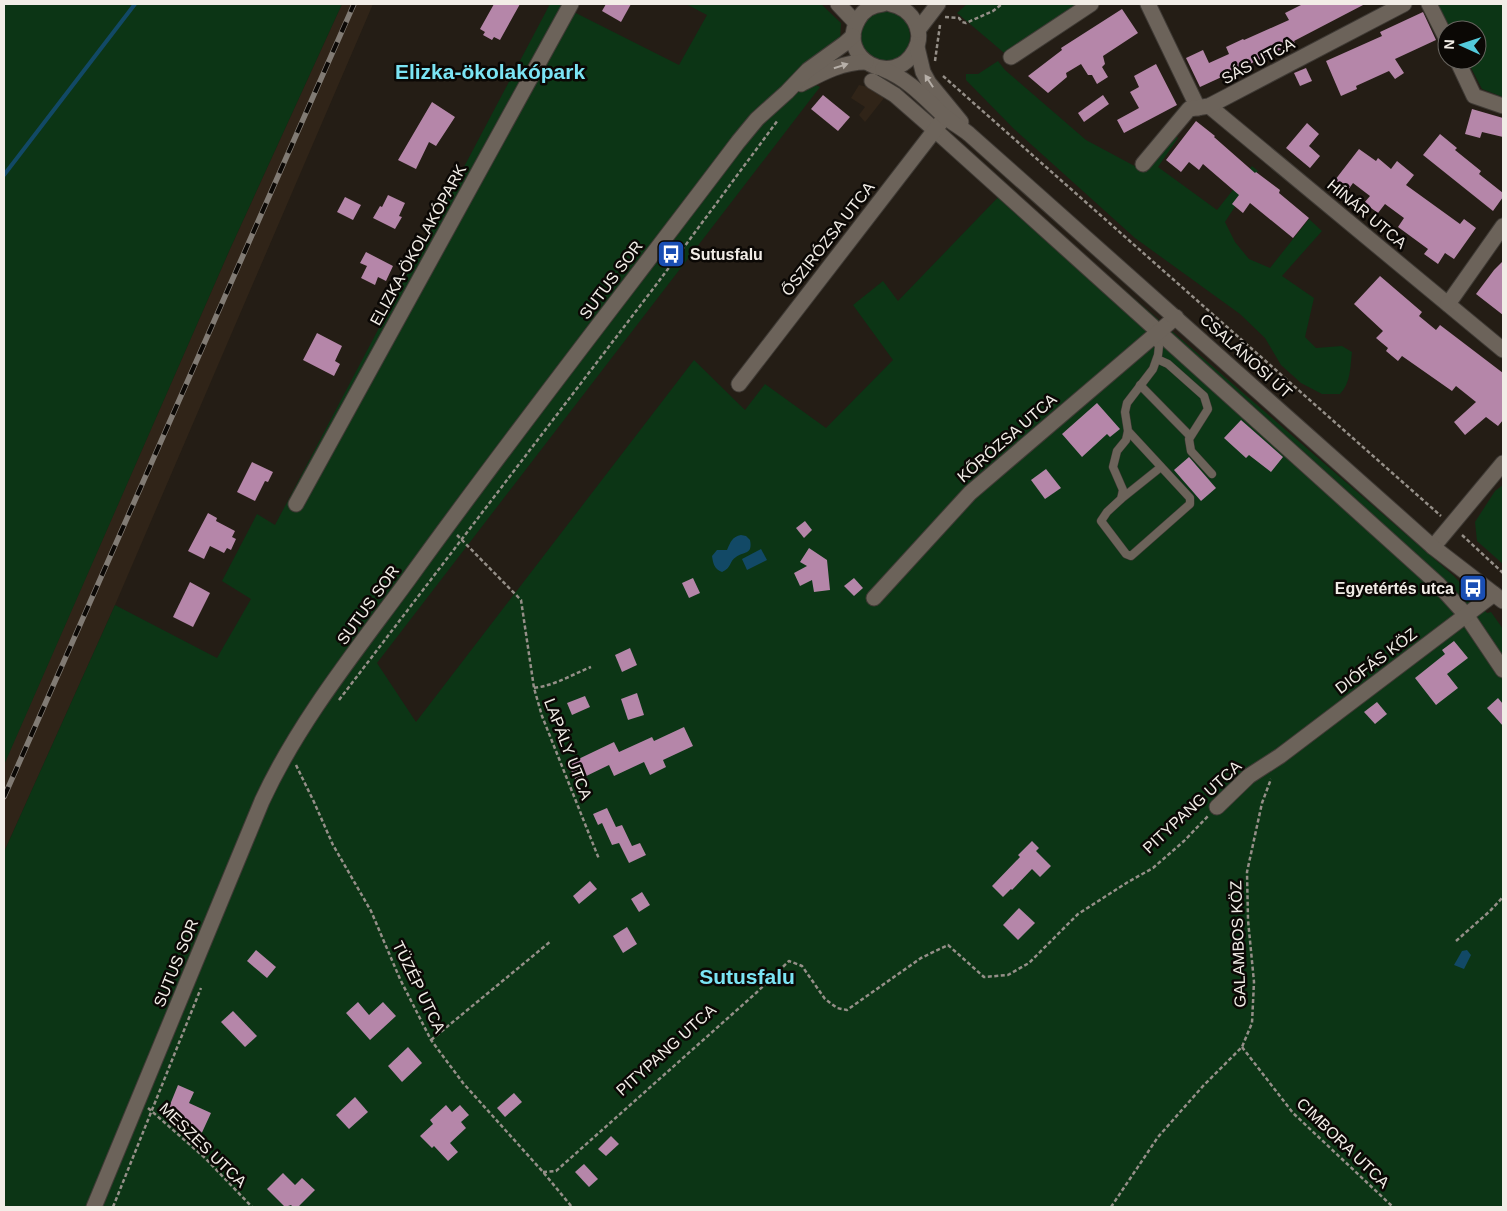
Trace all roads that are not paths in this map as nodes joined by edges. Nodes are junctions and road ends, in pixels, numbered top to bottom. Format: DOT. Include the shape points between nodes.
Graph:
graph roads {
  1 [pos="571,4"];
  2 [pos="838,4"];
  3 [pos="882,4"];
  4 [pos="898,4"];
  5 [pos="1091,4"];
  6 [pos="1148,4"];
  7 [pos="1404,4"];
  8 [pos="1429,4"];
  9 [pos="939,10"];
  10 [pos="1437,20"];
  11 [pos="854,30"];
  12 [pos="918,30"];
  13 [pos="917,47"];
  14 [pos="1011,56"];
  15 [pos="866,62"];
  16 [pos="883,69"];
  17 [pos="1462,70"];
  18 [pos="872,81"];
  19 [pos="787,92"];
  20 [pos="1503,106"];
  21 [pos="1203,107"];
  22 [pos="945,117"];
  23 [pos="935,130"];
  24 [pos="968,134"];
  25 [pos="1143,164"];
  26 [pos="1503,226"];
  27 [pos="1448,304"];
  28 [pos="1176,317"];
  29 [pos="1155,334"];
  30 [pos="1503,350"];
  31 [pos="1157,359"];
  32 [pos="738,384"];
  33 [pos="1140,385"];
  34 [pos="1128,431"];
  35 [pos="1190,436"];
  36 [pos="1503,463"];
  37 [pos="1161,467"];
  38 [pos="1212,474"];
  39 [pos="1122,499"];
  40 [pos="296,504"];
  41 [pos="1433,547"];
  42 [pos="1499,597"];
  43 [pos="874,598"];
  44 [pos="1466,615"];
  45 [pos="1503,670"];
  46 [pos="1280,756"];
  47 [pos="1216,806"];
  48 [pos="94,1207"];
  1 -- 40 [label="street, ELIZKA-ÖKOLAKÓPARK"];
  2 -- 11 [label="street"];
  3 -- 11 [label="street" via="864,12"];
  4 -- 12 [label="street" via="911,15"];
  5 -- 14 [label="street"];
  6 -- 21 [label="street"];
  7 -- 21 [label="street, SÁS UTCA"];
  8 -- 10 [label="street"];
  9 -- 12 [label="street"];
  11 -- 15 [label="street" via="856,51"];
  11 -- 19 [label="street" via="844,44 808,70"];
  12 -- 13 [label="street, CSALÁNOSI ÚT"];
  13 -- 16 [label="street" via="904,64"];
  24 -- 13 [label="street, CSALÁNOSI ÚT, one-way" via="929,83"];
  15 -- 16 [label="street, CSALÁNOSI ÚT"];
  19 -- 15 [label="street, one-way" via="824,72 846,64"];
  16 -- 22 [label="street, CSALÁNOSI ÚT" via="909,82"];
  17 -- 20 [label="street" via="1474,96"];
  18 -- 23 [label="street" via="895,95"];
  19 -- 48 [label="street, SUTUS SOR" via="758,118 738,142 446,527 306,722 273,777"];
  21 -- 25 [label="street, SÁS UTCA" via="1189,109"];
  21 -- 27 [label="street, HÍNÁR UTCA"];
  22 -- 23 [label="street, ŐSZIRÓZSA UTCA"];
  22 -- 24 [label="street, CSALÁNOSI ÚT"];
  23 -- 29 [label="street"];
  23 -- 32 [label="street, ŐSZIRÓZSA UTCA"];
  24 -- 28 [label="street, CSALÁNOSI ÚT"];
  26 -- 27 [label="street"];
  27 -- 30 [label="street, HÍNÁR UTCA"];
  28 -- 29 [label="street, KŐRÓZSA UTCA"];
  28 -- 41 [label="street, CSALÁNOSI ÚT"];
  29 -- 31 [label="lane" via="1159,346"];
  29 -- 43 [label="street, KŐRÓZSA UTCA" via="970,493"];
  29 -- 44 [label="street" via="1438,584"];
  31 -- 33 [label="lane"];
  31 -- 35 [label="lane" via="1168,364 1204,396 1208,409"];
  33 -- 34 [label="lane" via="1127,402"];
  33 -- 35 [label="lane"];
  34 -- 37 [label="lane"];
  34 -- 39 [label="lane" via="1126,440 1116,451 1113,467 1123,490"];
  35 -- 38 [label="lane" via="1191,451"];
  36 -- 41 [label="street"];
  37 -- 39 [label="lane"];
  37 -- 39 [label="lane" via="1190,498 1190,504 1131,556 1101,521"];
  41 -- 42 [label="street, CSALÁNOSI ÚT"];
  42 -- 44 [label="street, DIÓFÁS KÖZ"];
  44 -- 45 [label="street"];
  44 -- 46 [label="street, DIÓFÁS KÖZ"];
  46 -- 47 [label="street, PITYPANG UTCA" via="1249,776"];
}
